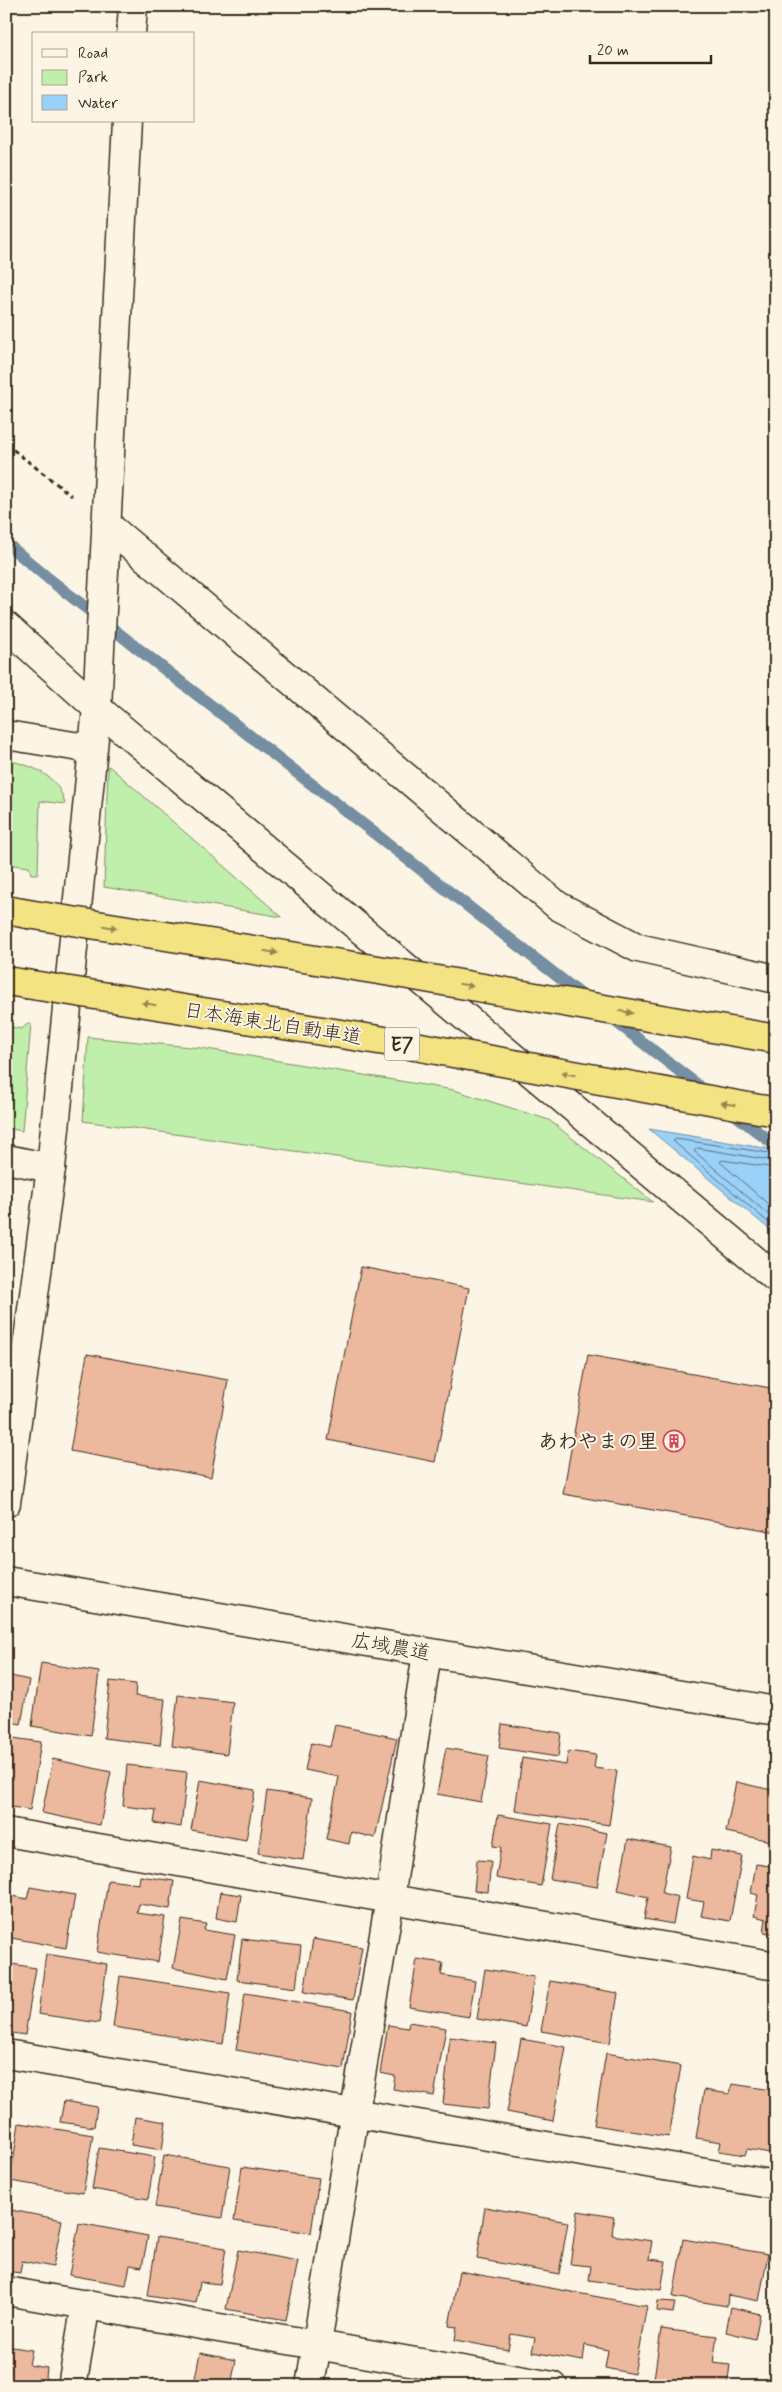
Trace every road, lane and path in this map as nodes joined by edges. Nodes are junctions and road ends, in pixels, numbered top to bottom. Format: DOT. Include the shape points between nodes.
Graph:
graph roads {
  1 [pos="133,6"];
  2 [pos="132,32"];
  3 [pos="127,122"];
  4 [pos="6,444"];
  5 [pos="105,537"];
  6 [pos="6,626"];
  7 [pos="97,708"];
  8 [pos="6,735"];
  9 [pos="92,749"];
  10 [pos="17,912"];
  11 [pos="776,978"];
  12 [pos="16,982"];
  13 [pos="776,1039"];
  14 [pos="776,1112"];
  15 [pos="6,1159"];
  16 [pos="51,1168"];
  17 [pos="776,1278"];
  18 [pos="6,1503"];
  19 [pos="6,1581"];
  20 [pos="427,1652"];
  21 [pos="776,1710"];
  22 [pos="6,1832"];
  23 [pos="390,1898"];
  24 [pos="776,1966"];
  25 [pos="6,2054"];
  26 [pos="354,2113"];
  27 [pos="776,2185"];
  28 [pos="6,2291"];
  29 [pos="86,2304"];
  30 [pos="317,2345"];
  31 [pos="542,2385"];
  32 [pos="72,2386"];
  33 [pos="310,2386"];
  1 -- 2 [label="street"];
  3 -- 5 [label="street"];
  4 -- 5 [label="path"];
  5 -- 7 [label="street"];
  5 -- 11 [label="street" via="558,906 638,948"];
  6 -- 7 [label="street"];
  7 -- 9 [label="street"];
  7 -- 17 [label="street"];
  8 -- 9 [label="street"];
  9 -- 16 [label="street"];
  10 -- 13 [label="highway, one-way, bridge" via="401,973"];
  14 -- 12 [label="highway, 日本海東北自動車道 / E7, one-way, bridge" via="404,1044"];
  15 -- 16 [label="street"];
  16 -- 18 [label="street"];
  19 -- 20 [label="street, 広域農道"];
  20 -- 21 [label="street, 広域農道"];
  20 -- 23 [label="street"];
  22 -- 23 [label="street"];
  23 -- 24 [label="street"];
  23 -- 26 [label="street"];
  25 -- 26 [label="street"];
  26 -- 27 [label="street"];
  26 -- 30 [label="street"];
  28 -- 29 [label="street"];
  29 -- 30 [label="street"];
  29 -- 32 [label="street"];
  30 -- 31 [label="street"];
  30 -- 33 [label="street"];
}
